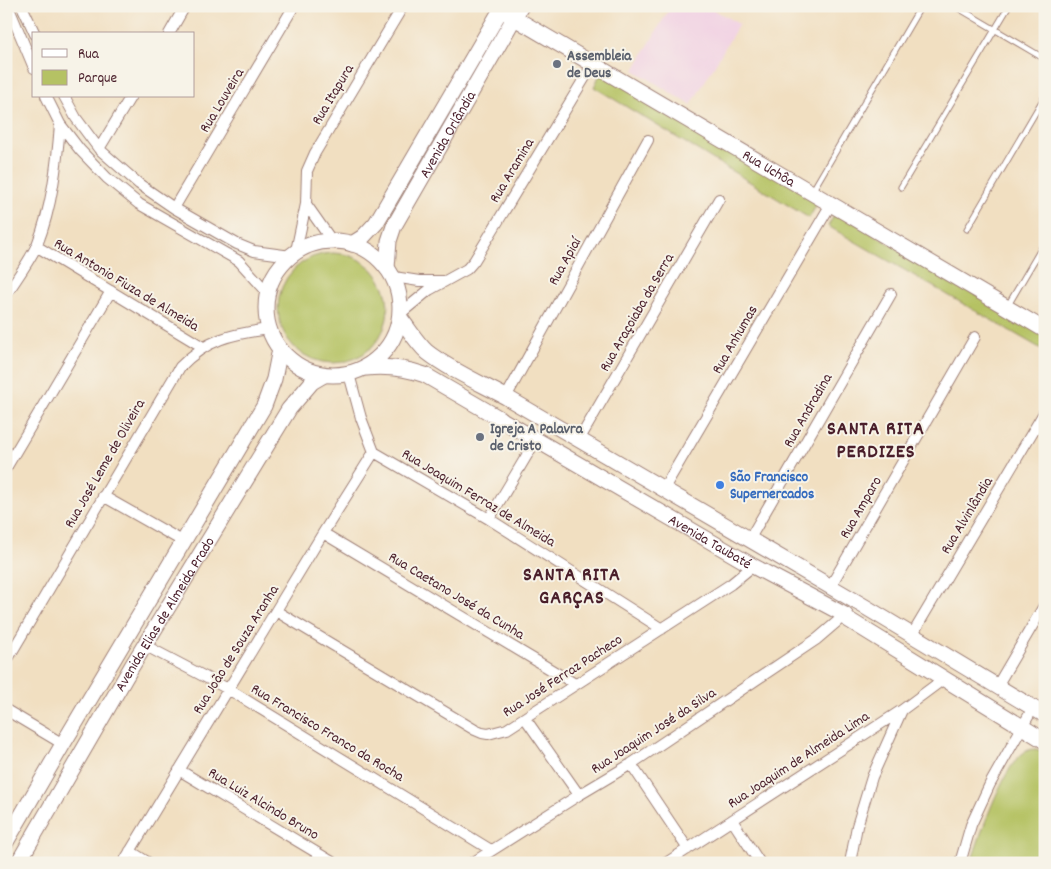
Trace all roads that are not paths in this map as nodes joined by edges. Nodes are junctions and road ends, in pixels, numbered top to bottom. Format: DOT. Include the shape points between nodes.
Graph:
graph roads {
  1 [pos="8,6"];
  2 [pos="22,6"];
  3 [pos="185,6"];
  4 [pos="294,6"];
  5 [pos="403,6"];
  6 [pos="921,6"];
  7 [pos="955,6"];
  8 [pos="1009,6"];
  9 [pos="499,7"];
  10 [pos="518,12"];
  11 [pos="995,30"];
  12 [pos="34,32"];
  13 [pos="170,32"];
  14 [pos="1045,59"];
  15 [pos="32,63"];
  16 [pos="593,64"];
  17 [pos="1045,96"];
  18 [pos="47,98"];
  19 [pos="65,98"];
  20 [pos="130,98"];
  21 [pos="60,124"];
  22 [pos="648,140"];
  23 [pos="99,149"];
  24 [pos="901,187"];
  25 [pos="812,193"];
  26 [pos="719,199"];
  27 [pos="306,204"];
  28 [pos="831,204"];
  29 [pos="174,208"];
  30 [pos="967,229"];
  31 [pos="332,241"];
  32 [pos="1045,242"];
  33 [pos="352,244"];
  34 [pos="36,246"];
  35 [pos="294,254"];
  36 [pos="390,273"];
  37 [pos="444,281"];
  38 [pos="111,291"];
  39 [pos="268,293"];
  40 [pos="891,294"];
  41 [pos="6,295"];
  42 [pos="1006,307"];
  43 [pos="401,315"];
  44 [pos="269,329"];
  45 [pos="1045,330"];
  46 [pos="975,337"];
  47 [pos="203,347"];
  48 [pos="280,349"];
  49 [pos="366,368"];
  50 [pos="349,374"];
  51 [pos="324,375"];
  52 [pos="506,397"];
  53 [pos="1045,411"];
  54 [pos="536,440"];
  55 [pos="579,440"];
  56 [pos="374,452"];
  57 [pos="619,464"];
  58 [pos="6,468"];
  59 [pos="608,482"];
  60 [pos="663,490"];
  61 [pos="103,496"];
  62 [pos="489,519"];
  63 [pos="323,533"];
  64 [pos="749,540"];
  65 [pos="184,542"];
  66 [pos="753,566"];
  67 [pos="830,588"];
  68 [pos="852,600"];
  69 [pos="1045,604"];
  70 [pos="868,608"];
  71 [pos="276,611"];
  72 [pos="850,620"];
  73 [pos="662,629"];
  74 [pos="912,635"];
  75 [pos="146,646"];
  76 [pos="6,662"];
  77 [pos="945,678"];
  78 [pos="575,684"];
  79 [pos="996,686"];
  80 [pos="228,688"];
  81 [pos="6,710"];
  82 [pos="902,710"];
  83 [pos="1039,712"];
  84 [pos="525,718"];
  85 [pos="1024,727"];
  86 [pos="1045,741"];
  87 [pos="63,744"];
  88 [pos="631,764"];
  89 [pos="179,770"];
  90 [pos="578,795"];
  91 [pos="732,820"];
  92 [pos="10,826"];
  93 [pos="6,842"];
  94 [pos="688,849"];
  95 [pos="492,850"];
  96 [pos="130,851"];
  97 [pos="18,863"];
  98 [pos="123,863"];
  99 [pos="149,863"];
  100 [pos="334,863"];
  101 [pos="472,863"];
  102 [pos="666,863"];
  103 [pos="760,863"];
  104 [pos="850,863"];
  105 [pos="960,863"];
  1 -- 15 [label="street"];
  2 -- 12 [label="street"];
  3 -- 13 [label="street"];
  4 -- 29 [label="street, Rua Louveira"];
  5 -- 27 [label="street, Rua Itapura" via="315,153 307,171"];
  6 -- 25 [label="lane"];
  7 -- 11 [label="lane"];
  8 -- 11 [label="lane"];
  9 -- 10 [label="street, Rua Uchôa"];
  9 -- 33 [label="street, Avenida Orlândia" via="376,223"];
  10 -- 16 [label="street, Rua Uchôa"];
  10 -- 36 [label="street, Avenida Orlândia" via="394,226 389,241"];
  11 -- 14 [label="lane"];
  11 -- 24 [label="lane"];
  16 -- 25 [label="street, Rua Uchôa"];
  16 -- 37 [label="street, Rua Aramina" via="474,261 467,269"];
  17 -- 30 [label="lane"];
  18 -- 21 [label="street"];
  19 -- 23 [label="street"];
  20 -- 23 [label="street"];
  21 -- 34 [label="street" via="56,168"];
  21 -- 39 [label="street" via="113,183 139,204 239,261"];
  22 -- 52 [label="street, Rua Apiaí"];
  23 -- 29 [label="street"];
  25 -- 28 [label="street, Rua Uchôa"];
  26 -- 55 [label="street, Rua Araçoiaba da Serra"];
  27 -- 31 [label="street"];
  27 -- 35 [label="street, Rua Itapura"];
  28 -- 42 [label="street, Rua Uchôa"];
  28 -- 60 [label="street, Rua Anhumas"];
  29 -- 35 [label="street" via="254,251"];
  31 -- 33 [label="street"];
  31 -- 35 [label="street" via="312,245"];
  32 -- 42 [label="lane"];
  33 -- 36 [label="street" via="371,252"];
  34 -- 38 [label="street, Rua Antonio Fiuza de Almeida"];
  34 -- 41 [label="street"];
  35 -- 39 [label="street" via="280,268"];
  36 -- 37 [label="street, Rua Aramina" via="419,281"];
  36 -- 43 [label="street" via="399,293"];
  37 -- 43 [label="street, Rua Aramina"];
  38 -- 47 [label="street, Rua Antonio Fiuza de Almeida"];
  38 -- 58 [label="street"];
  39 -- 44 [label="street" via="266,312"];
  40 -- 64 [label="street, Rua Andradina"];
  42 -- 45 [label="street, Rua Uchôa"];
  43 -- 49 [label="street" via="393,341"];
  43 -- 52 [label="street, Avenida Taubaté" via="428,352"];
  44 -- 47 [label="street, Rua José Leme de Oliveira" via="239,333"];
  44 -- 48 [label="street"];
  46 -- 67 [label="street, Rua Amparo"];
  47 -- 61 [label="street, Rua José Leme de Oliveira" via="192,354 172,378"];
  48 -- 51 [label="street" via="301,368"];
  48 -- 65 [label="street, Avenida Elias de Almeida Prado" via="264,406"];
  49 -- 50 [label="street"];
  49 -- 54 [label="street, Avenida Taubaté" via="396,367 425,375"];
  50 -- 51 [label="street"];
  50 -- 56 [label="street"];
  51 -- 75 [label="street, Avenida Elias de Almeida Prado" via="312,382 289,409"];
  52 -- 55 [label="street, Avenida Taubaté"];
  53 -- 74 [label="street, Rua Alvinlândia"];
  54 -- 59 [label="street, Avenida Taubaté"];
  54 -- 62 [label="street"];
  55 -- 57 [label="street, Avenida Taubaté"];
  56 -- 62 [label="street, Rua Joaquim Ferraz de Almeida"];
  56 -- 63 [label="street, Rua João de Souza Aranha"];
  57 -- 59 [label="street"];
  57 -- 60 [label="street, Avenida Taubaté"];
  59 -- 66 [label="street, Avenida Taubaté"];
  60 -- 64 [label="street, Avenida Taubaté"];
  61 -- 65 [label="street"];
  61 -- 76 [label="street, Rua José Leme de Oliveira"];
  62 -- 73 [label="street, Rua Joaquim Ferraz de Almeida"];
  63 -- 71 [label="street, Rua João de Souza Aranha"];
  63 -- 78 [label="street, Rua Caetano José da Cunha"];
  64 -- 67 [label="street, Avenida Taubaté"];
  65 -- 87 [label="street, Avenida Elias de Almeida Prado"];
  66 -- 72 [label="street, Avenida Taubaté"];
  66 -- 73 [label="street, Rua José Ferraz Pacheco"];
  67 -- 68 [label="street, Avenida Taubaté"];
  68 -- 70 [label="street, Avenida Taubaté"];
  68 -- 72 [label="street"];
  69 -- 79 [label="street"];
  70 -- 72 [label="street"];
  70 -- 74 [label="street, Avenida Taubaté"];
  71 -- 80 [label="street, Rua João de Souza Aranha"];
  71 -- 84 [label="street, Rua José Ferraz Pacheco" via="482,733 507,729"];
  72 -- 77 [label="street, Avenida Taubaté"];
  72 -- 88 [label="street, Rua Joaquim José da Silva" via="816,639"];
  73 -- 78 [label="street, Rua José Ferraz Pacheco"];
  74 -- 79 [label="street, Avenida Taubaté"];
  75 -- 80 [label="street, Rua Francisco Franco da Rocha"];
  75 -- 97 [label="street, Avenida Elias de Almeida Prado"];
  77 -- 82 [label="street, Rua Joaquim de Almeida Lima"];
  77 -- 85 [label="street, Avenida Taubaté"];
  78 -- 84 [label="street, Rua José Ferraz Pacheco"];
  79 -- 83 [label="street, Avenida Taubaté"];
  80 -- 89 [label="street, Rua João de Souza Aranha"];
  80 -- 95 [label="street, Rua Francisco Franco da Rocha"];
  81 -- 87 [label="street"];
  82 -- 91 [label="street, Rua Joaquim de Almeida Lima"];
  82 -- 104 [label="street" via="872,777"];
  83 -- 85 [label="street"];
  84 -- 90 [label="street"];
  85 -- 86 [label="street, Avenida Taubaté"];
  85 -- 105 [label="street" via="990,784 971,825"];
  87 -- 92 [label="street, Avenida Elias de Almeida Prado"];
  88 -- 90 [label="street, Rua Joaquim José da Silva"];
  88 -- 94 [label="street"];
  89 -- 96 [label="street, Rua João de Souza Aranha"];
  89 -- 100 [label="street, Rua Luiz Alcindo Bruno"];
  90 -- 95 [label="street, Rua Joaquim José da Silva"];
  91 -- 94 [label="street, Rua Joaquim de Almeida Lima"];
  91 -- 103 [label="street"];
  92 -- 93 [label="street, Avenida Elias de Almeida Prado"];
  94 -- 102 [label="street, Rua Joaquim de Almeida Lima"];
  95 -- 101 [label="street, Rua Joaquim José da Silva"];
  96 -- 98 [label="street, Rua João de Souza Aranha"];
  96 -- 99 [label="street"];
}
